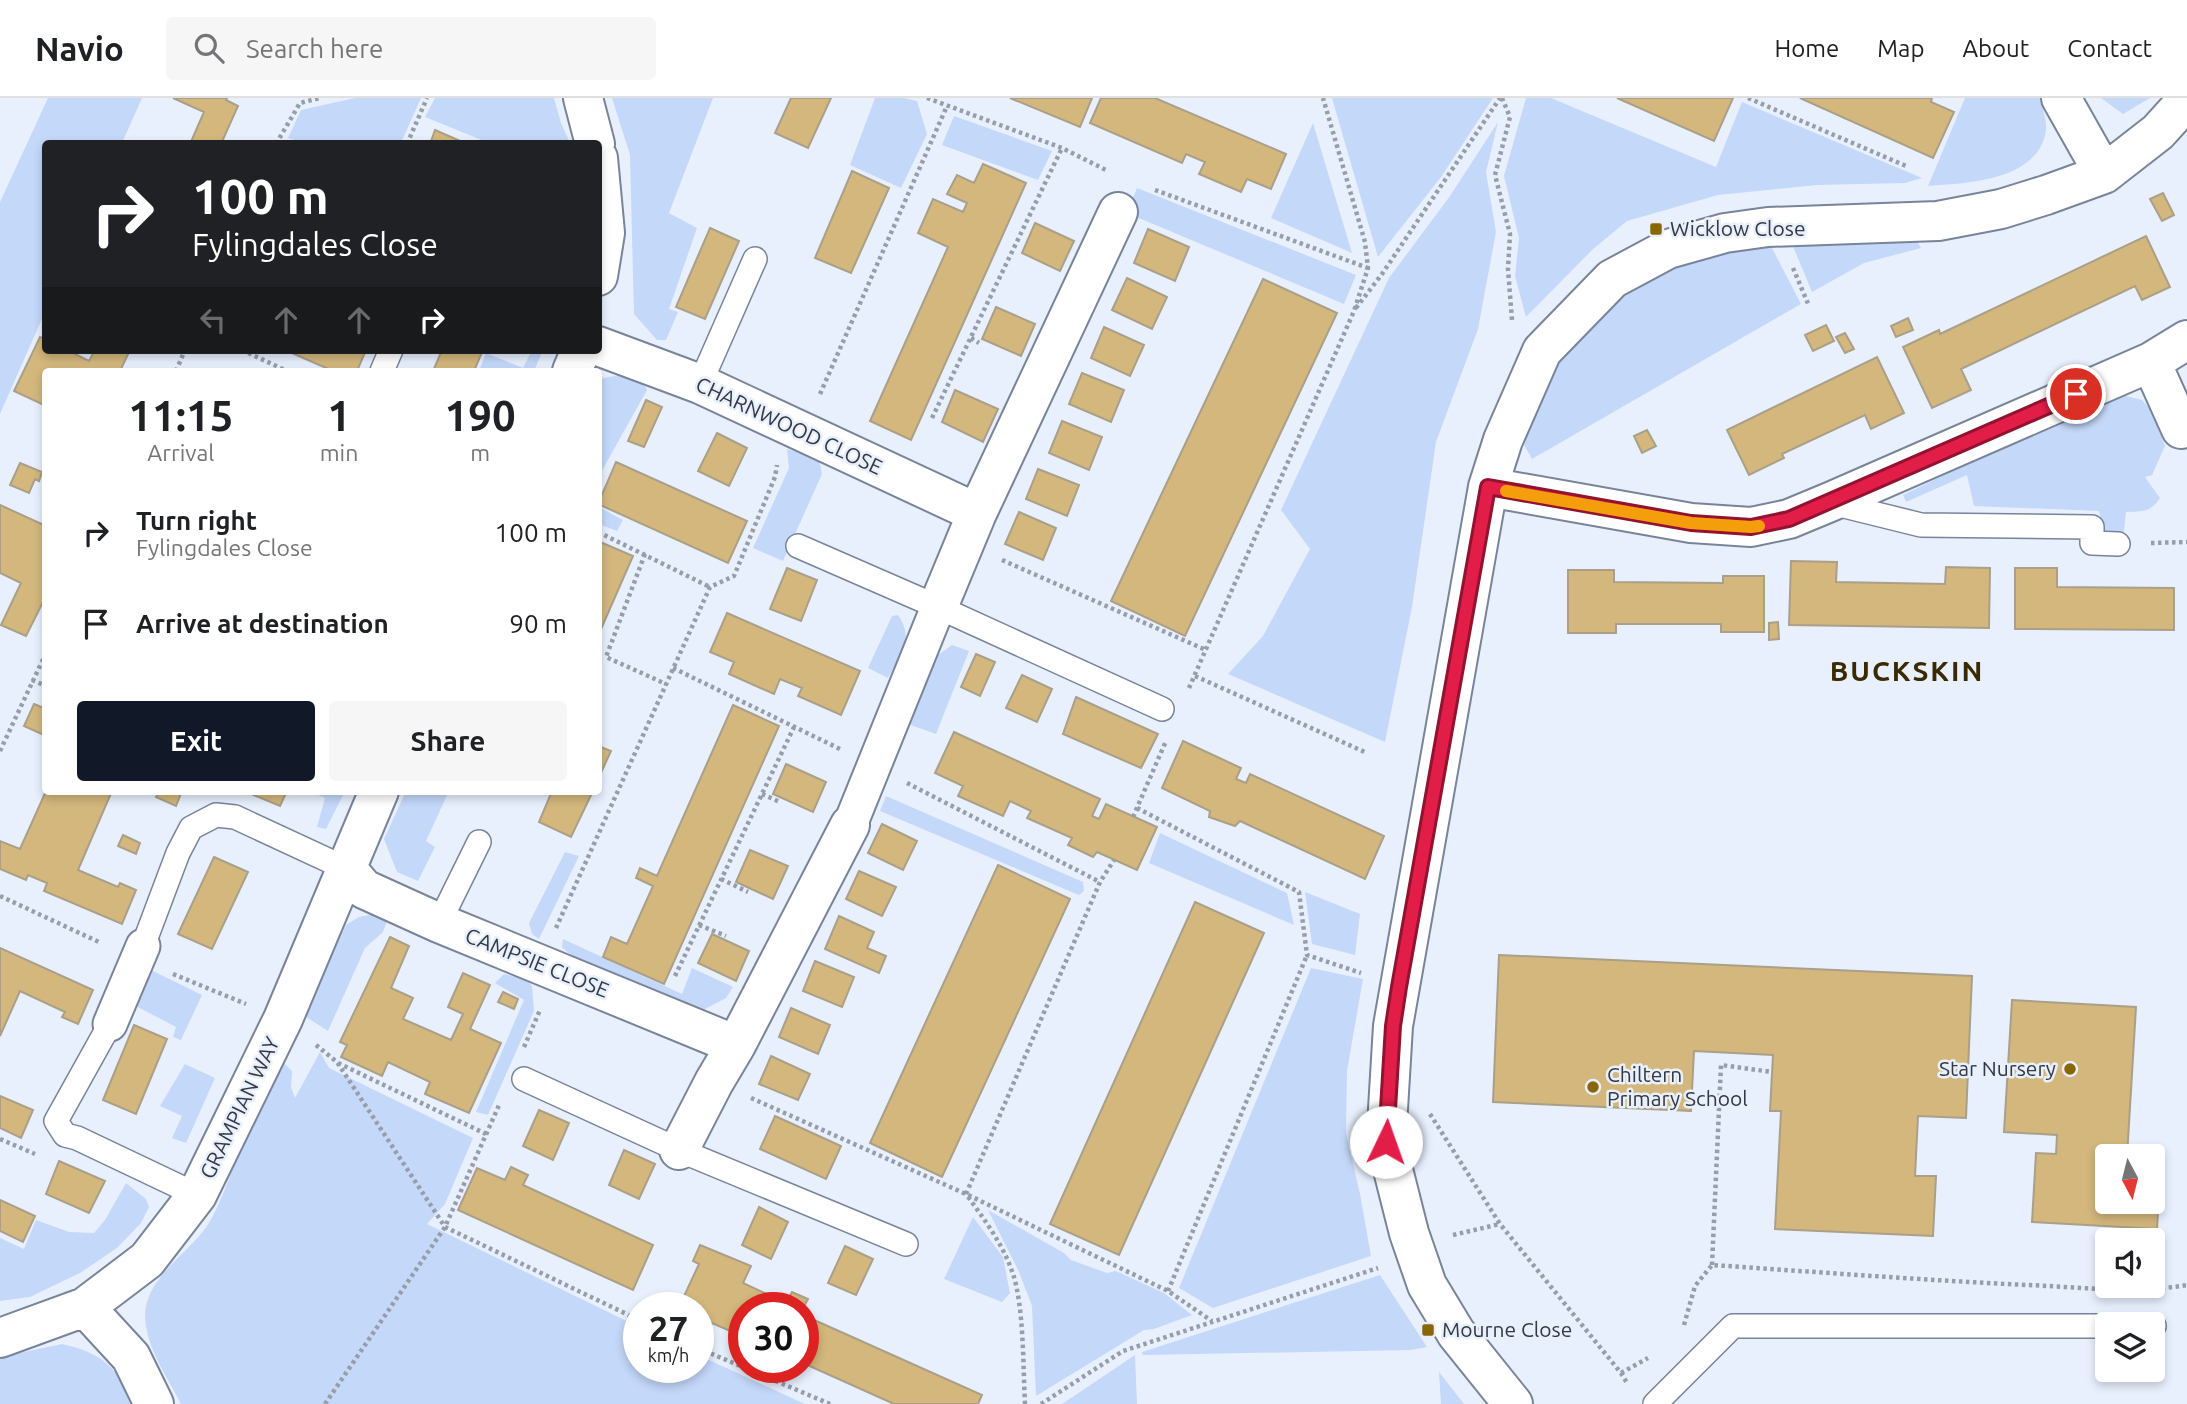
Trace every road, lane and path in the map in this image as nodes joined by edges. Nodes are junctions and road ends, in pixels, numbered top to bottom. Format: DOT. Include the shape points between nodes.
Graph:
graph roads {
  1 [pos="320,98"];
  2 [pos="427,98"];
  3 [pos="583,98"];
  4 [pos="1323,98"];
  5 [pos="1501,98"];
  6 [pos="1748,98"];
  7 [pos="2061,98"];
  8 [pos="300,100"];
  9 [pos="2187,100"];
  10 [pos="947,106"];
  11 [pos="280,140"];
  12 [pos="409,140"];
  13 [pos="594,140"];
  14 [pos="1062,148"];
  15 [pos="1906,166"];
  16 [pos="2104,174"];
  17 [pos="602,201"];
  18 [pos="1118,212"];
  19 [pos="602,251"];
  20 [pos="1012,253"];
  21 [pos="1021,257"];
  22 [pos="755,259"];
  23 [pos="1353,311"];
  24 [pos="1514,328"];
  25 [pos="971,338"];
  26 [pos="2187,340"];
  27 [pos="979,343"];
  28 [pos="602,347"];
  29 [pos="251,354"];
  30 [pos="2151,362"];
  31 [pos="281,368"];
  32 [pos="700,384"];
  33 [pos="932,418"];
  34 [pos="780,421"];
  35 [pos="2184,438"];
  36 [pos="1488,487"];
  37 [pos="1830,502"];
  38 [pos="971,528"];
  39 [pos="602,534"];
  40 [pos="2118,544"];
  41 [pos="798,547"];
  42 [pos="645,554"];
  43 [pos="710,587"];
  44 [pos="938,607"];
  45 [pos="1206,650"];
  46 [pos="42,661"];
  47 [pos="673,668"];
  48 [pos="1195,676"];
  49 [pos="32,680"];
  50 [pos="42,684"];
  51 [pos="666,684"];
  52 [pos="1186,696"];
  53 [pos="1163,709"];
  54 [pos="794,727"];
  55 [pos="1167,738"];
  56 [pos="0,751"];
  57 [pos="1367,753"];
  58 [pos="874,765"];
  59 [pos="762,794"];
  60 [pos="377,795"];
  61 [pos="780,802"];
  62 [pos="1137,808"];
  63 [pos="1133,817"];
  64 [pos="850,825"];
  65 [pos="479,842"];
  66 [pos="1114,860"];
  67 [pos="347,869"];
  68 [pos="722,879"];
  69 [pos="1100,881"];
  70 [pos="748,892"];
  71 [pos="439,923"];
  72 [pos="699,925"];
  73 [pos="726,936"];
  74 [pos="143,946"];
  75 [pos="1307,955"];
  76 [pos="540,964"];
  77 [pos="1372,976"];
  78 [pos="673,980"];
  79 [pos="283,1019"];
  80 [pos="110,1024"];
  81 [pos="736,1045"];
  82 [pos="337,1062"];
  83 [pos="522,1068"];
  84 [pos="1772,1072"];
  85 [pos="714,1082"];
  86 [pos="503,1096"];
  87 [pos="1431,1116"];
  88 [pos="486,1134"];
  89 [pos="679,1150"];
  90 [pos="966,1194"];
  91 [pos="197,1195"];
  92 [pos="1500,1224"];
  93 [pos="444,1227"];
  94 [pos="1447,1237"];
  95 [pos="906,1244"];
  96 [pos="1712,1265"];
  97 [pos="1382,1267"];
  98 [pos="2187,1285"];
  99 [pos="1168,1291"];
  100 [pos="85,1307"];
  101 [pos="623,1312"];
  102 [pos="1212,1321"];
  103 [pos="2095,1326"];
  104 [pos="1681,1330"];
  105 [pos="0,1338"];
  106 [pos="1657,1352"];
  107 [pos="714,1355"];
  108 [pos="155,1404"];
  109 [pos="326,1404"];
  110 [pos="830,1404"];
  111 [pos="1026,1404"];
  112 [pos="1041,1404"];
  113 [pos="1513,1404"];
  114 [pos="1655,1404"];
  1 -- 8 [label="path"];
  2 -- 12 [label="path"];
  3 -- 13 [label="street"];
  4 -- 23 [label="path" via="1365,242 1368,268"];
  5 -- 23 [label="path"];
  5 -- 24 [label="path" via="1510,117 1496,175 1510,234"];
  6 -- 15 [label="path"];
  7 -- 16 [label="street"];
  8 -- 11 [label="path"];
  9 -- 16 [label="street" via="2158,132"];
  10 -- 34 [label="path" via="819,395"];
  14 -- 20 [label="path"];
  16 -- 36 [label="street" via="2001,209 1938,221 1768,227 1668,249 1612,279 1542,351"];
  17 -- 19 [label="street"];
  18 -- 38 [label="street"];
  20 -- 21 [label="path"];
  20 -- 25 [label="path"];
  22 -- 32 [label="lane"];
  23 -- 45 [label="path"];
  25 -- 27 [label="path"];
  25 -- 33 [label="path"];
  26 -- 30 [label="street"];
  28 -- 32 [label="street, CHARNWOOD CLOSE"];
  29 -- 31 [label="path"];
  30 -- 35 [label="street"];
  30 -- 37 [label="street"];
  32 -- 34 [label="street, CHARNWOOD CLOSE"];
  34 -- 38 [label="street, CHARNWOOD CLOSE"];
  34 -- 43 [label="path" via="775,477 734,576"];
  36 -- 37 [label="street" via="1691,523 1751,527 1789,519"];
  36 -- 113 [label="street" via="1399,987 1386,1142 1427,1285 1456,1333"];
  37 -- 40 [label="lane" via="1921,525 2092,527 2092,543"];
  38 -- 44 [label="street"];
  38 -- 45 [label="path"];
  39 -- 42 [label="path"];
  41 -- 44 [label="lane"];
  42 -- 43 [label="path"];
  42 -- 51 [label="path" via="606,657"];
  43 -- 47 [label="path"];
  44 -- 53 [label="lane"];
  44 -- 58 [label="street"];
  45 -- 48 [label="path"];
  46 -- 49 [label="path"];
  47 -- 51 [label="path"];
  47 -- 54 [label="path"];
  48 -- 52 [label="path"];
  48 -- 57 [label="path"];
  49 -- 50 [label="path"];
  49 -- 56 [label="path"];
  51 -- 76 [label="path"];
  54 -- 58 [label="path"];
  54 -- 59 [label="path"];
  55 -- 62 [label="path"];
  58 -- 64 [label="street"];
  58 -- 69 [label="path"];
  59 -- 61 [label="path"];
  59 -- 68 [label="path"];
  60 -- 67 [label="street, GRAMPIAN WAY"];
  62 -- 63 [label="path"];
  62 -- 75 [label="path" via="1299,892"];
  64 -- 81 [label="street"];
  65 -- 71 [label="lane"];
  66 -- 69 [label="path"];
  67 -- 71 [label="street, CAMPSIE CLOSE" via="364,889"];
  67 -- 74 [label="lane" via="235,817 216,815 191,828"];
  67 -- 79 [label="street, GRAMPIAN WAY"];
  68 -- 70 [label="path"];
  68 -- 72 [label="path"];
  69 -- 90 [label="path"];
  71 -- 76 [label="street, CAMPSIE CLOSE"];
  72 -- 73 [label="path"];
  72 -- 78 [label="path"];
  74 -- 80 [label="street"];
  75 -- 77 [label="path"];
  75 -- 99 [label="path"];
  76 -- 81 [label="street, CAMPSIE CLOSE"];
  76 -- 83 [label="path" via="541,1009"];
  79 -- 82 [label="path"];
  79 -- 91 [label="street, GRAMPIAN WAY"];
  80 -- 91 [label="lane" via="56,1121 65,1135"];
  81 -- 85 [label="street"];
  82 -- 88 [label="path"];
  82 -- 93 [label="path"];
  83 -- 89 [label="lane"];
  84 -- 96 [label="path" via="1721,1065"];
  85 -- 89 [label="street"];
  85 -- 90 [label="path"];
  86 -- 88 [label="path"];
  87 -- 92 [label="path"];
  88 -- 93 [label="path"];
  89 -- 95 [label="lane"];
  90 -- 99 [label="path"];
  90 -- 111 [label="path" via="995,1235 1014,1275"];
  91 -- 100 [label="street, GRAMPIAN WAY" via="147,1259"];
  92 -- 94 [label="path"];
  92 -- 106 [label="path" via="1621,1373"];
  93 -- 101 [label="path"];
  93 -- 109 [label="path"];
  96 -- 98 [label="path" via="2037,1286 2152,1290"];
  96 -- 104 [label="path" via="1695,1286"];
  97 -- 102 [label="path"];
  99 -- 102 [label="path"];
  100 -- 105 [label="street, GRAMPIAN WAY"];
  100 -- 108 [label="street" via="131,1357"];
  102 -- 112 [label="path" via="1123,1352"];
  103 -- 114 [label="lane" via="1733,1326"];
  107 -- 110 [label="path"];
}
